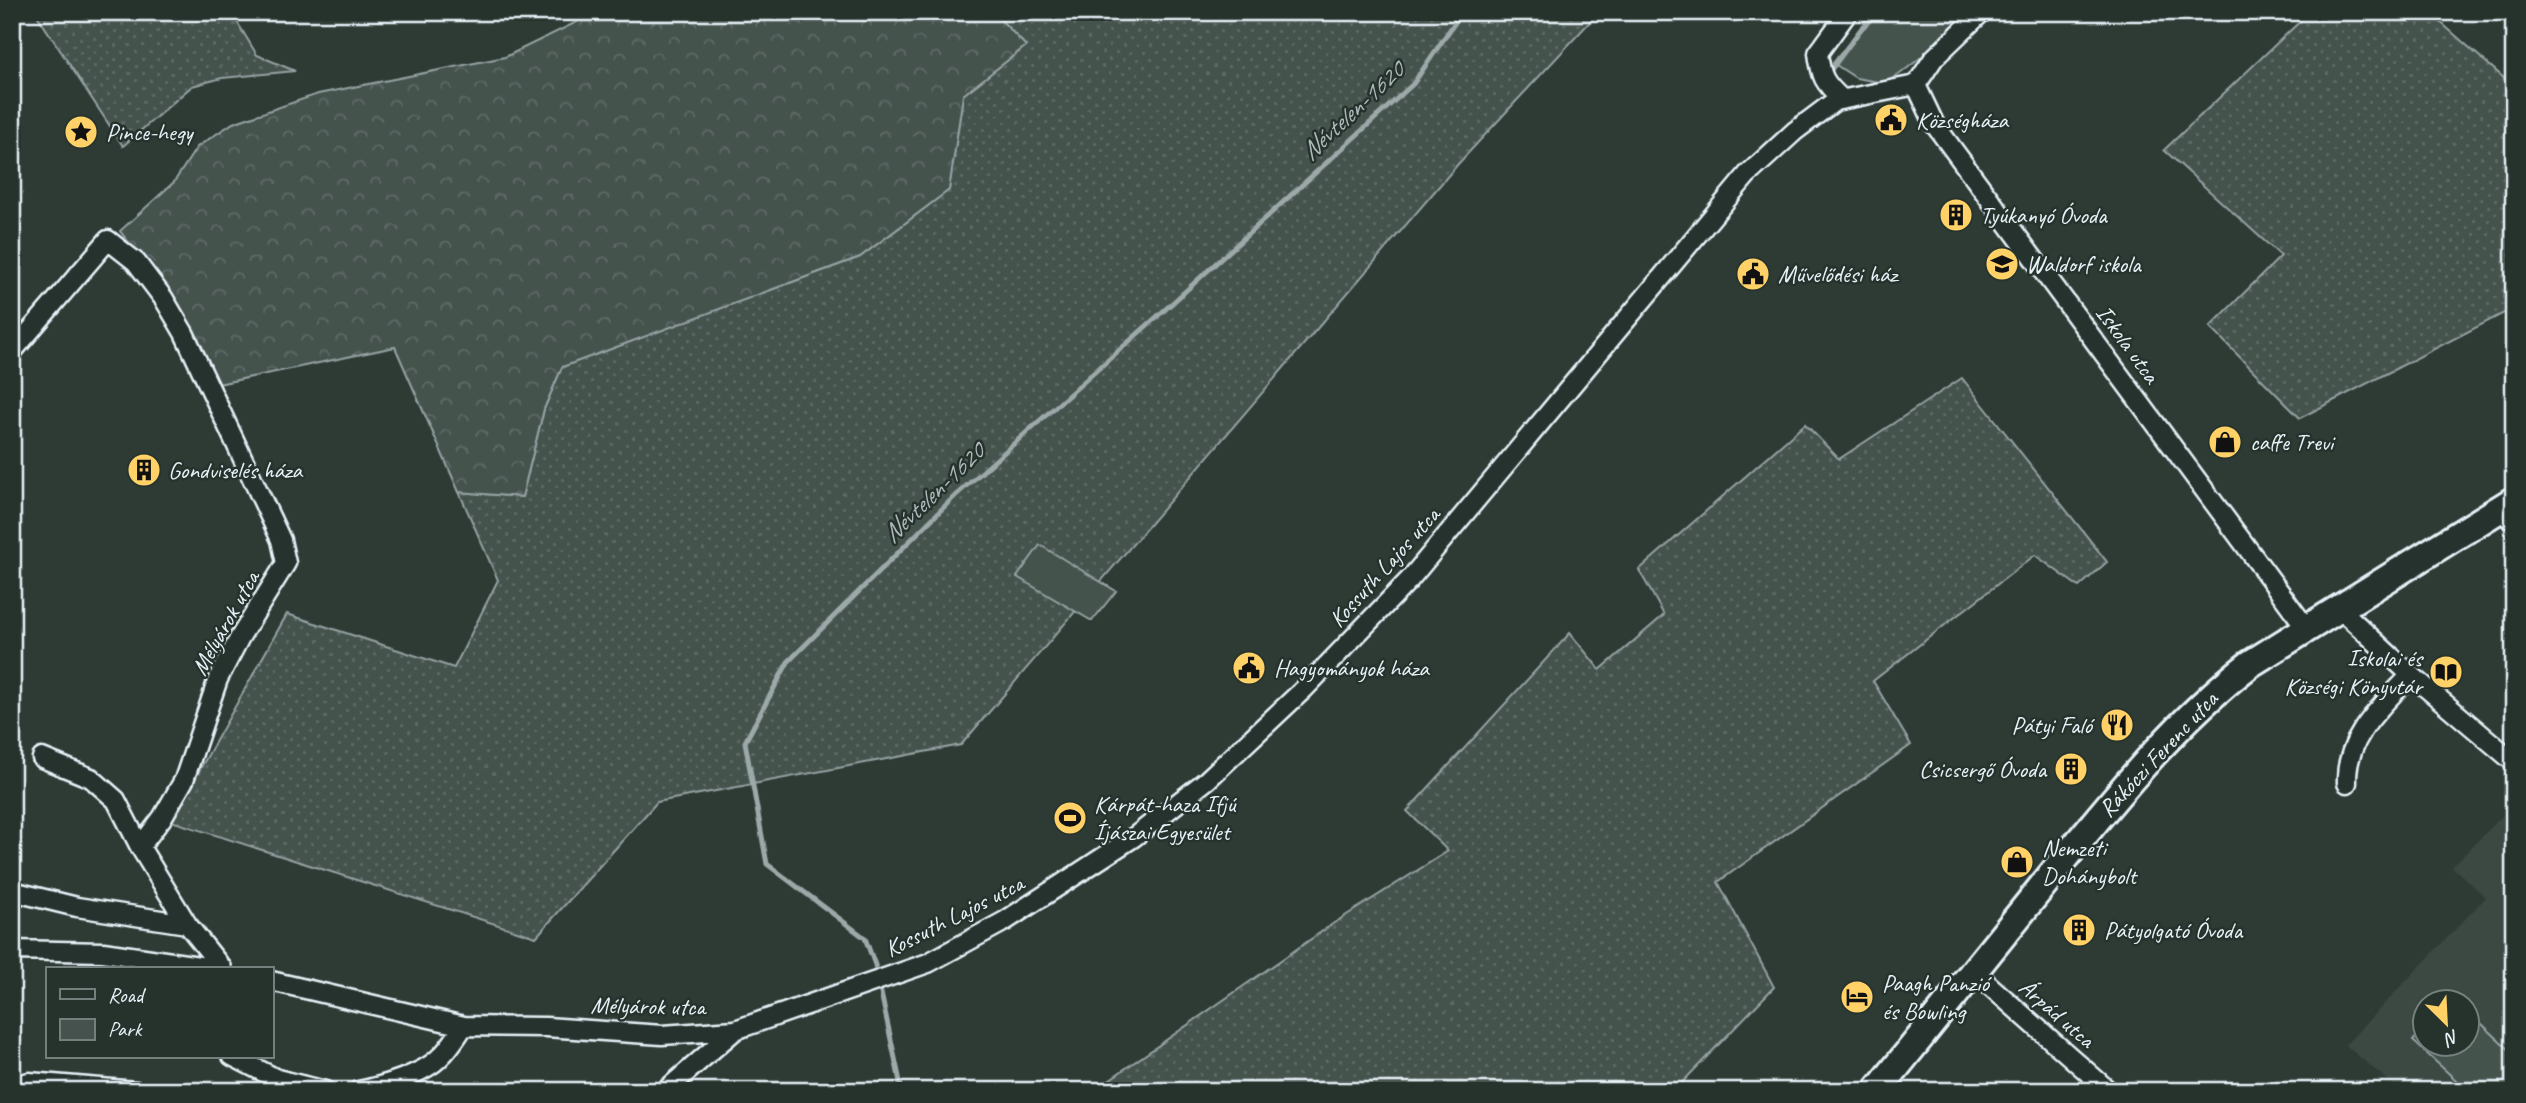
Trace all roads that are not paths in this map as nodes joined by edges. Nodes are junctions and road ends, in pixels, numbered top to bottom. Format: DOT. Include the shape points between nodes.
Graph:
graph roads {
  1 [pos="1848,12"];
  2 [pos="1982,12"];
  3 [pos="1916,85"];
  4 [pos="1842,99"];
  5 [pos="12,352"];
  6 [pos="2509,510"];
  7 [pos="2339,608"];
  8 [pos="2307,629"];
  9 [pos="2411,676"];
  10 [pos="42,758"];
  11 [pos="2514,762"];
  12 [pos="2347,783"];
  13 [pos="140,848"];
  14 [pos="12,891"];
  15 [pos="187,924"];
  16 [pos="12,950"];
  17 [pos="37,952"];
  18 [pos="123,967"];
  19 [pos="206,967"];
  20 [pos="221,967"];
  21 [pos="1973,971"];
  22 [pos="273,981"];
  23 [pos="464,1026"];
  24 [pos="735,1030"];
  25 [pos="236,1058"];
  26 [pos="12,1087"];
  27 [pos="136,1091"];
  28 [pos="325,1091"];
  29 [pos="358,1091"];
  30 [pos="665,1091"];
  31 [pos="1877,1091"];
  32 [pos="2109,1091"];
  1 -- 4 [label="street" via="1818,53 1823,78"];
  2 -- 3 [label="street" via="1934,58"];
  3 -- 4 [label="street, Kossuth Lajos utca"];
  3 -- 8 [label="street, Iskola utca" via="1935,125"];
  4 -- 24 [label="street, Kossuth Lajos utca" via="1795,131 1747,175 1410,579 1304,689 1207,780 1134,837 1029,908 928,964"];
  5 -- 13 [label="street, Mélyárok utca" via="108,240 136,262 184,333 281,540 286,563 218,678 184,780"];
  6 -- 7 [label="main road, Rákóczi Ferenc utca"];
  7 -- 8 [label="main road, Rákóczi Ferenc utca"];
  7 -- 9 [label="street"];
  8 -- 21 [label="main road, Rákóczi Ferenc utca" via="2249,664 2178,727"];
  9 -- 11 [label="street"];
  9 -- 12 [label="street" via="2365,724 2347,763"];
  10 -- 13 [label="street" via="91,778 116,800"];
  13 -- 15 [label="street"];
  14 -- 15 [label="street" via="77,907"];
  15 -- 20 [label="street"];
  16 -- 17 [label="street"];
  17 -- 18 [label="street"];
  17 -- 19 [label="street" via="103,952"];
  21 -- 31 [label="main road, Rákóczi Ferenc utca"];
  21 -- 32 [label="street, Árpád utca"];
  22 -- 23 [label="street, Mélyárok utca"];
  23 -- 24 [label="street, Mélyárok utca" via="662,1035"];
  23 -- 29 [label="street" via="439,1059 424,1069"];
  24 -- 30 [label="street, Kossuth Lajos utca"];
  25 -- 28 [label="street" via="277,1079"];
  26 -- 27 [label="street" via="29,1082"];
}
